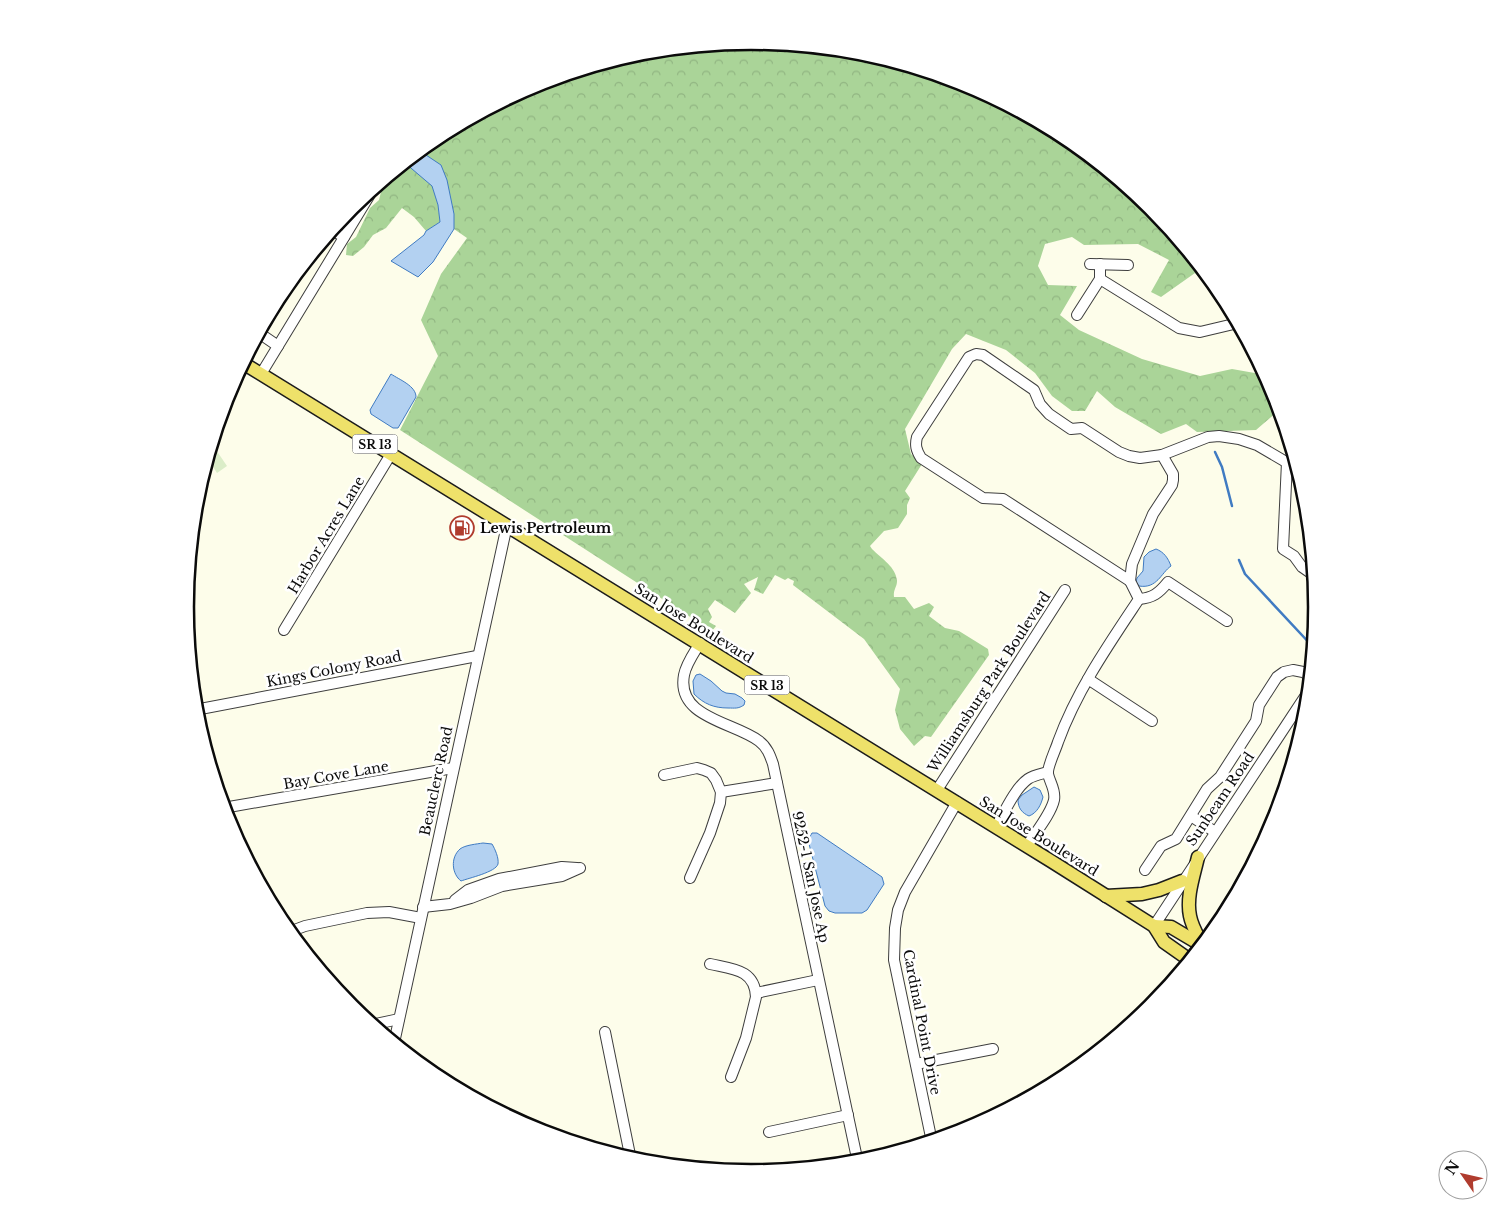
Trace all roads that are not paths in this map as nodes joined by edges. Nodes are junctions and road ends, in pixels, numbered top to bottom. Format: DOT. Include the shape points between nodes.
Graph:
graph roads {
  1 [pos="361,209"];
  2 [pos="338,234"];
  3 [pos="344,237"];
  4 [pos="1128,265"];
  5 [pos="1100,279"];
  6 [pos="1077,315"];
  7 [pos="1231,325"];
  8 [pos="265,337"];
  9 [pos="278,346"];
  10 [pos="249,366"];
  11 [pos="261,374"];
  12 [pos="392,454"];
  13 [pos="1162,455"];
  14 [pos="1287,462"];
  15 [pos="1290,464"];
  16 [pos="506,525"];
  17 [pos="1308,571"];
  18 [pos="1130,581"];
  19 [pos="1065,590"];
  20 [pos="1139,599"];
  21 [pos="1227,621"];
  22 [pos="284,630"];
  23 [pos="700,643"];
  24 [pos="478,656"];
  25 [pos="1305,673"];
  26 [pos="1088,679"];
  27 [pos="1300,703"];
  28 [pos="204,708"];
  29 [pos="1152,720"];
  30 [pos="453,768"];
  31 [pos="1048,772"];
  32 [pos="664,776"];
  33 [pos="777,783"];
  34 [pos="936,790"];
  35 [pos="721,792"];
  36 [pos="957,802"];
  37 [pos="231,807"];
  38 [pos="1191,816"];
  39 [pos="996,827"];
  40 [pos="1215,832"];
  41 [pos="1027,846"];
  42 [pos="1198,857"];
  43 [pos="1145,870"];
  44 [pos="690,878"];
  45 [pos="518,879"];
  46 [pos="1182,881"];
  47 [pos="1106,896"];
  48 [pos="422,912"];
  49 [pos="1154,926"];
  50 [pos="297,929"];
  51 [pos="1200,939"];
  52 [pos="1197,943"];
  53 [pos="1186,957"];
  54 [pos="710,964"];
  55 [pos="818,980"];
  56 [pos="756,993"];
  57 [pos="399,1019"];
  58 [pos="379,1023"];
  59 [pos="605,1032"];
  60 [pos="395,1036"];
  61 [pos="993,1049"];
  62 [pos="916,1064"];
  63 [pos="732,1077"];
  64 [pos="848,1115"];
  65 [pos="769,1132"];
  66 [pos="931,1135"];
  67 [pos="630,1151"];
  68 [pos="855,1155"];
  1 -- 3 [label="street"];
  2 -- 3 [label="street"];
  3 -- 9 [label="street"];
  4 -- 5 [label="street" via="1095,264"];
  5 -- 6 [label="street"];
  5 -- 7 [label="street" via="1179,328 1200,332"];
  8 -- 9 [label="street"];
  9 -- 11 [label="street"];
  10 -- 11 [label="main road, San Jose Boulevard / SR 13"];
  11 -- 12 [label="main road, San Jose Boulevard / SR 13"];
  12 -- 16 [label="main road, San Jose Boulevard / SR 13"];
  12 -- 22 [label="street, Harbor Acres Lane"];
  13 -- 14 [label="street" via="1218,436 1257,445"];
  13 -- 18 [label="street" via="1173,474 1172,485 1144,534 1132,564"];
  13 -- 18 [label="street" via="1130,456 1082,428 1071,429 1049,414 1034,390 983,355 976,354 965,362 915,444 921,458 983,498 1003,499"];
  14 -- 15 [label="street"];
  14 -- 17 [label="street" via="1284,549"];
  16 -- 23 [label="main road, San Jose Boulevard / SR 13"];
  16 -- 24 [label="street, Beauclerc Road"];
  18 -- 20 [label="street"];
  19 -- 34 [label="street, Williamsburg Park Boulevard"];
  20 -- 21 [label="street" via="1157,594 1168,582"];
  20 -- 26 [label="street"];
  23 -- 33 [label="street, 9252-1 San Jose Ap" via="684,676 686,696 696,710 759,741 770,754"];
  23 -- 34 [label="main road, San Jose Boulevard / SR 13"];
  24 -- 28 [label="street, Kings Colony Road"];
  24 -- 30 [label="street, Beauclerc Road"];
  25 -- 38 [label="street" via="1293,670 1277,677 1259,705 1256,720"];
  26 -- 29 [label="street"];
  26 -- 31 [label="street" via="1069,716"];
  27 -- 40 [label="street, Sunbeam Road"];
  30 -- 37 [label="street, Bay Cove Lane"];
  30 -- 48 [label="street, Beauclerc Road"];
  31 -- 39 [label="street" via="1027,780 1019,788"];
  31 -- 41 [label="street" via="1054,799"];
  32 -- 35 [label="street" via="697,768 711,774"];
  33 -- 35 [label="street"];
  33 -- 55 [label="street, 9252-1 San Jose Ap"];
  34 -- 36 [label="main road, San Jose Boulevard / SR 13"];
  35 -- 44 [label="street" via="710,833"];
  36 -- 39 [label="main road, San Jose Boulevard / SR 13"];
  36 -- 62 [label="street, Cardinal Point Drive" via="905,892 894,928 894,960"];
  38 -- 40 [label="street"];
  38 -- 43 [label="street" via="1176,839 1161,846"];
  39 -- 41 [label="main road, San Jose Boulevard / SR 13"];
  40 -- 42 [label="street, Sunbeam Road"];
  41 -- 47 [label="main road, San Jose Boulevard / SR 13"];
  42 -- 46 [label="street, Sunbeam Road"];
  42 -- 51 [label="main road" via="1189,900 1192,922"];
  45 -- 45 [label="street" via="562,876 580,868 562,868"];
  45 -- 48 [label="street" via="471,898"];
  46 -- 47 [label="main road" via="1142,894"];
  46 -- 49 [label="street, Sunbeam Road"];
  47 -- 49 [label="main road, San Jose Boulevard / SR 13"];
  48 -- 50 [label="street" via="367,913"];
  48 -- 57 [label="street, Beauclerc Road"];
  49 -- 52 [label="main road, San Jose Boulevard / SR 13" via="1171,927"];
  49 -- 53 [label="main road, San Jose Boulevard / SR 13" via="1164,942"];
  54 -- 56 [label="street" via="743,972"];
  55 -- 56 [label="street"];
  55 -- 64 [label="street, 9252-1 San Jose Ap"];
  56 -- 63 [label="street" via="746,1038"];
  57 -- 58 [label="street"];
  57 -- 60 [label="street, Beauclerc Road"];
  59 -- 67 [label="street"];
  61 -- 62 [label="street"];
  62 -- 66 [label="street, Cardinal Point Drive"];
  64 -- 65 [label="street"];
  64 -- 68 [label="street, 9252-1 San Jose Ap"];
}
